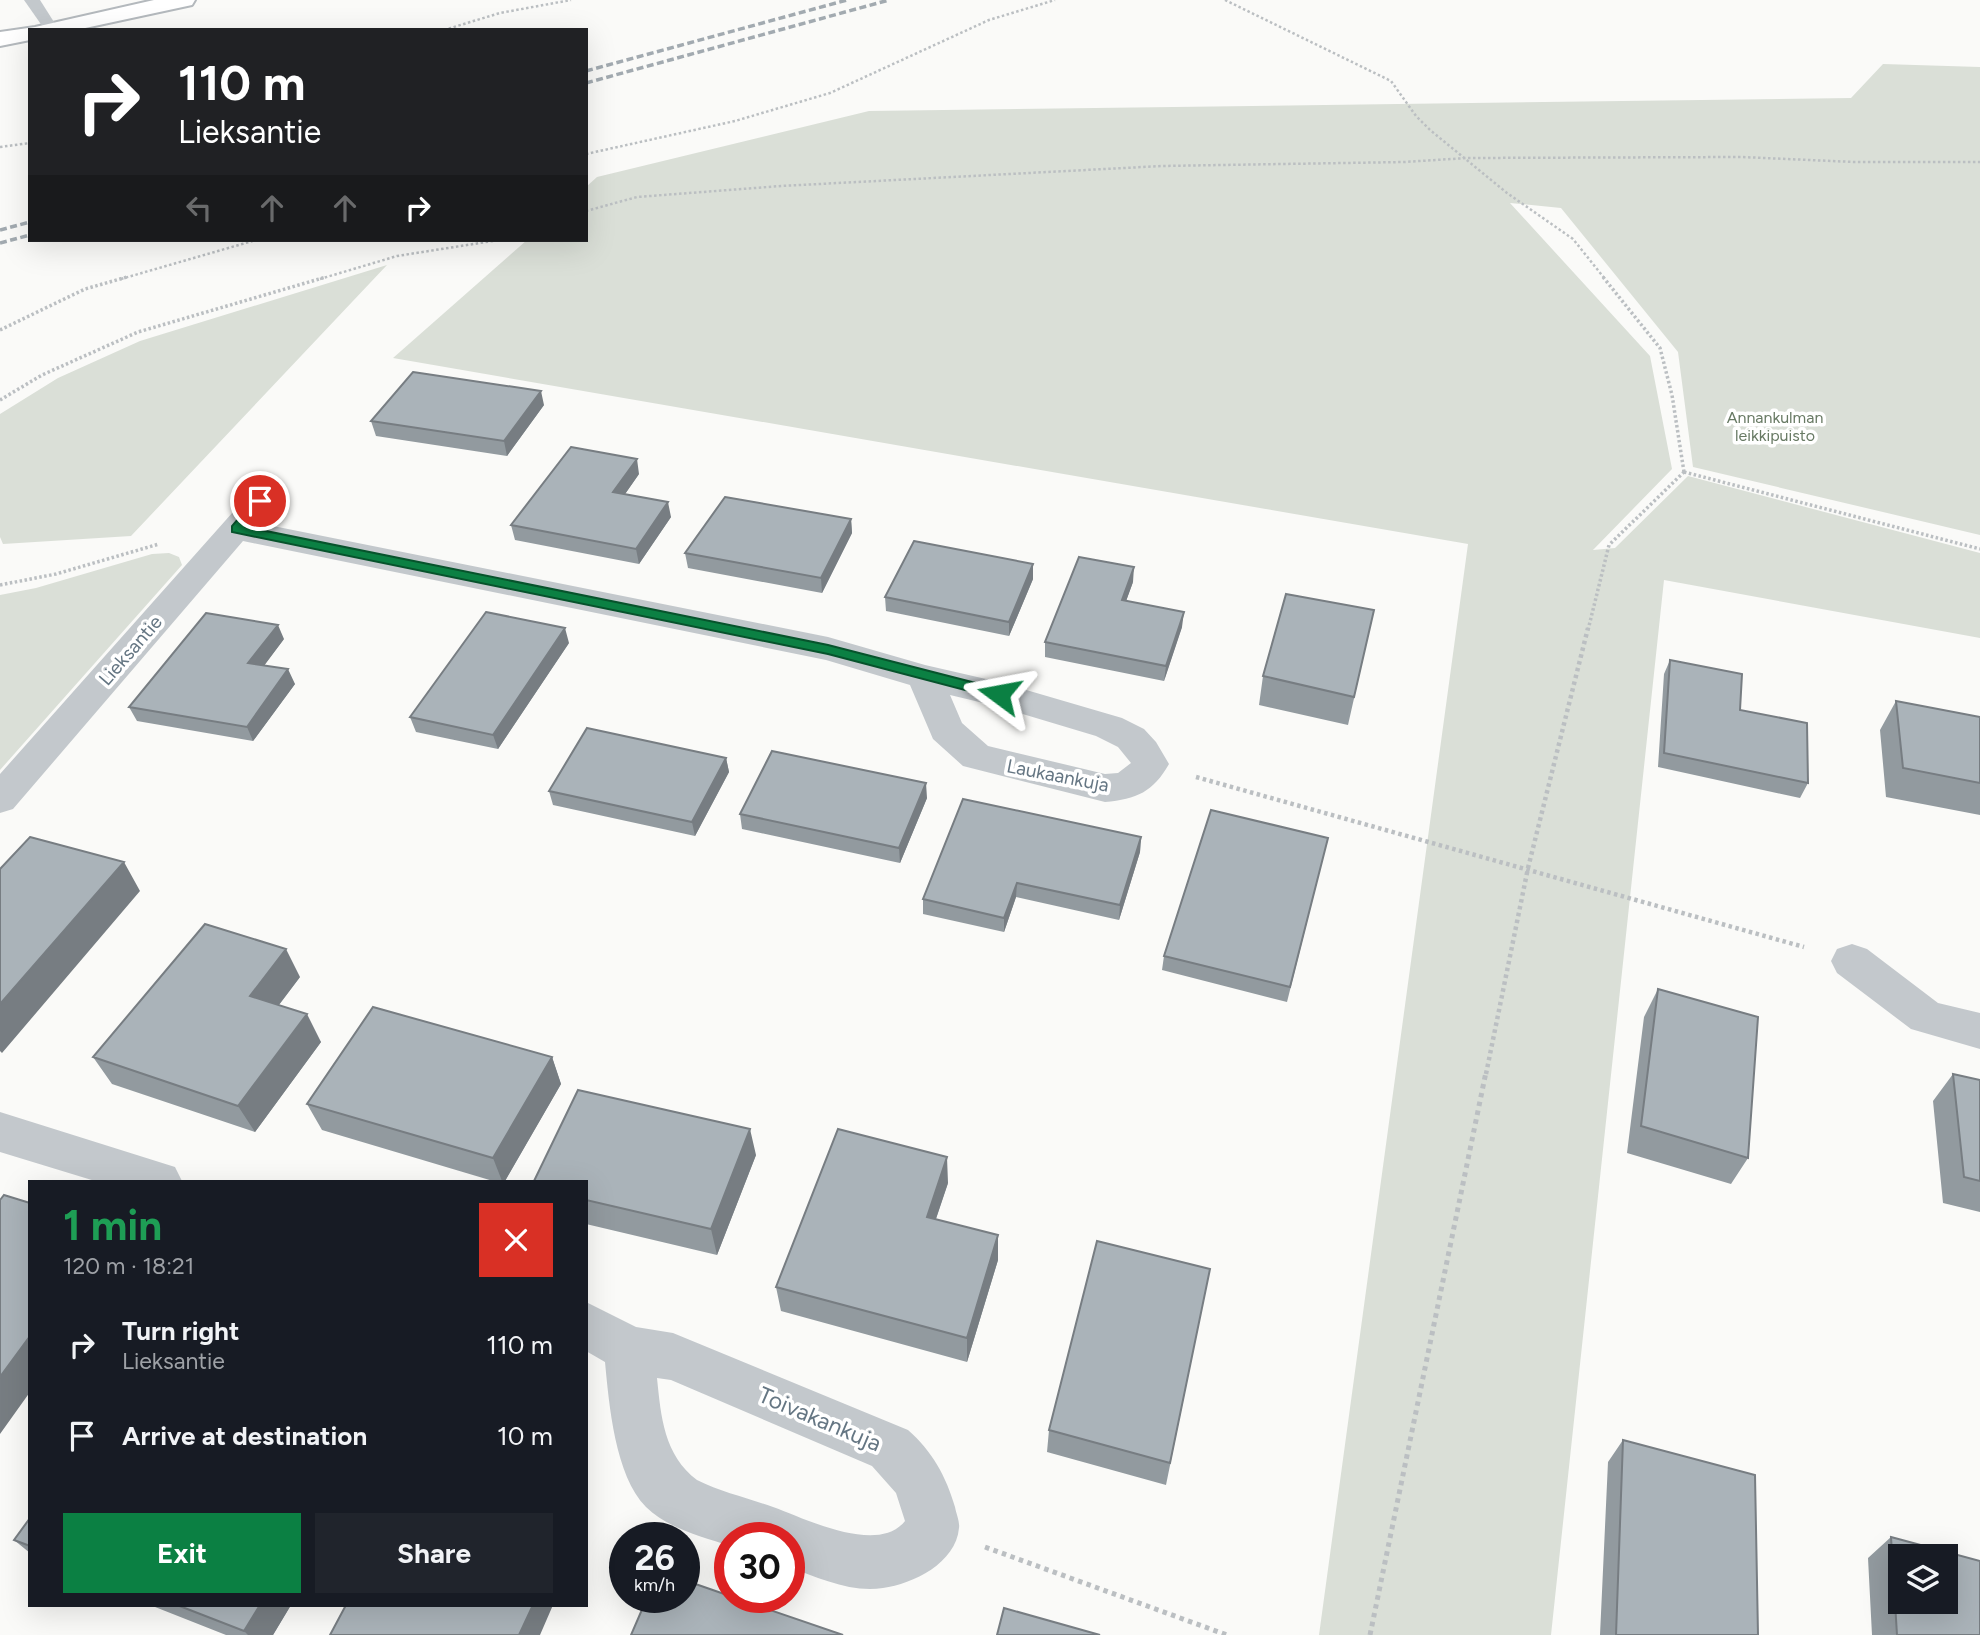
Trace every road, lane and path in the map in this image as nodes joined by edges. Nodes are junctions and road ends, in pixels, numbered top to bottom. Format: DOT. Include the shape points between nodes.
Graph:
graph roads {
  1 [pos="32,0"];
  2 [pos="184,0"];
  3 [pos="571,0"];
  4 [pos="1055,0"];
  5 [pos="1225,0"];
  6 [pos="41,28"];
  7 [pos="51,28"];
  8 [pos="451,28"];
  9 [pos="28,33"];
  10 [pos="0,39"];
  11 [pos="28,143"];
  12 [pos="0,147"];
  13 [pos="588,154"];
  14 [pos="1467,158"];
  15 [pos="1980,162"];
  16 [pos="588,210"];
  17 [pos="249,242"];
  18 [pos="486,242"];
  19 [pos="0,330"];
  20 [pos="0,400"];
  21 [pos="1684,472"];
  22 [pos="260,501"];
  23 [pos="228,539"];
  24 [pos="1980,549"];
  25 [pos="0,585"];
  26 [pos="925,677"];
  27 [pos="1150,764"];
  28 [pos="0,799"];
  29 [pos="1528,868"];
  30 [pos="1852,961"];
  31 [pos="1980,1031"];
  32 [pos="0,1132"];
  33 [pos="156,1180"];
  34 [pos="608,1337"];
  35 [pos="741,1522"];
  36 [pos="933,1528"];
  37 [pos="805,1545"];
  38 [pos="1227,1635"];
  39 [pos="1370,1635"];
  1 -- 6 [label="lane"];
  2 -- 7 [label="highway"];
  3 -- 8 [label="path"];
  4 -- 13 [label="path" via="989,20 830,93 735,121"];
  5 -- 14 [label="path" via="1391,81 1416,116"];
  9 -- 10 [label="highway"];
  11 -- 12 [label="path"];
  14 -- 15 [label="path"];
  14 -- 16 [label="path" via="1162,166 781,186 637,197"];
  14 -- 21 [label="path" via="1507,193 1573,239 1660,348"];
  17 -- 19 [label="path" via="85,289"];
  18 -- 20 [label="path" via="397,256 138,332 42,374"];
  21 -- 24 [label="path"];
  21 -- 29 [label="path" via="1609,545"];
  22 -- 23 [label="street, Lieksantie"];
  23 -- 25 [label="path" via="160,544"];
  23 -- 26 [label="street" via="828,649"];
  23 -- 28 [label="street, Lieksantie"];
  26 -- 27 [label="street" via="1109,727 1131,738"];
  26 -- 27 [label="street, Laukaankuja" via="946,730 976,757 1105,788 1135,782"];
  27 -- 29 [label="path"];
  29 -- 30 [label="path"];
  29 -- 39 [label="path"];
  30 -- 31 [label="street" via="1926,1017"];
  32 -- 33 [label="street"];
  34 -- 35 [label="street, Toivakankuja" via="645,1456 657,1478 676,1498"];
  34 -- 36 [label="street, Toivakankuja" via="673,1357 890,1448 911,1467 926,1496"];
  36 -- 37 [label="street, Toivakankuja" via="916,1549 888,1560 862,1563"];
  36 -- 38 [label="path"];
}
